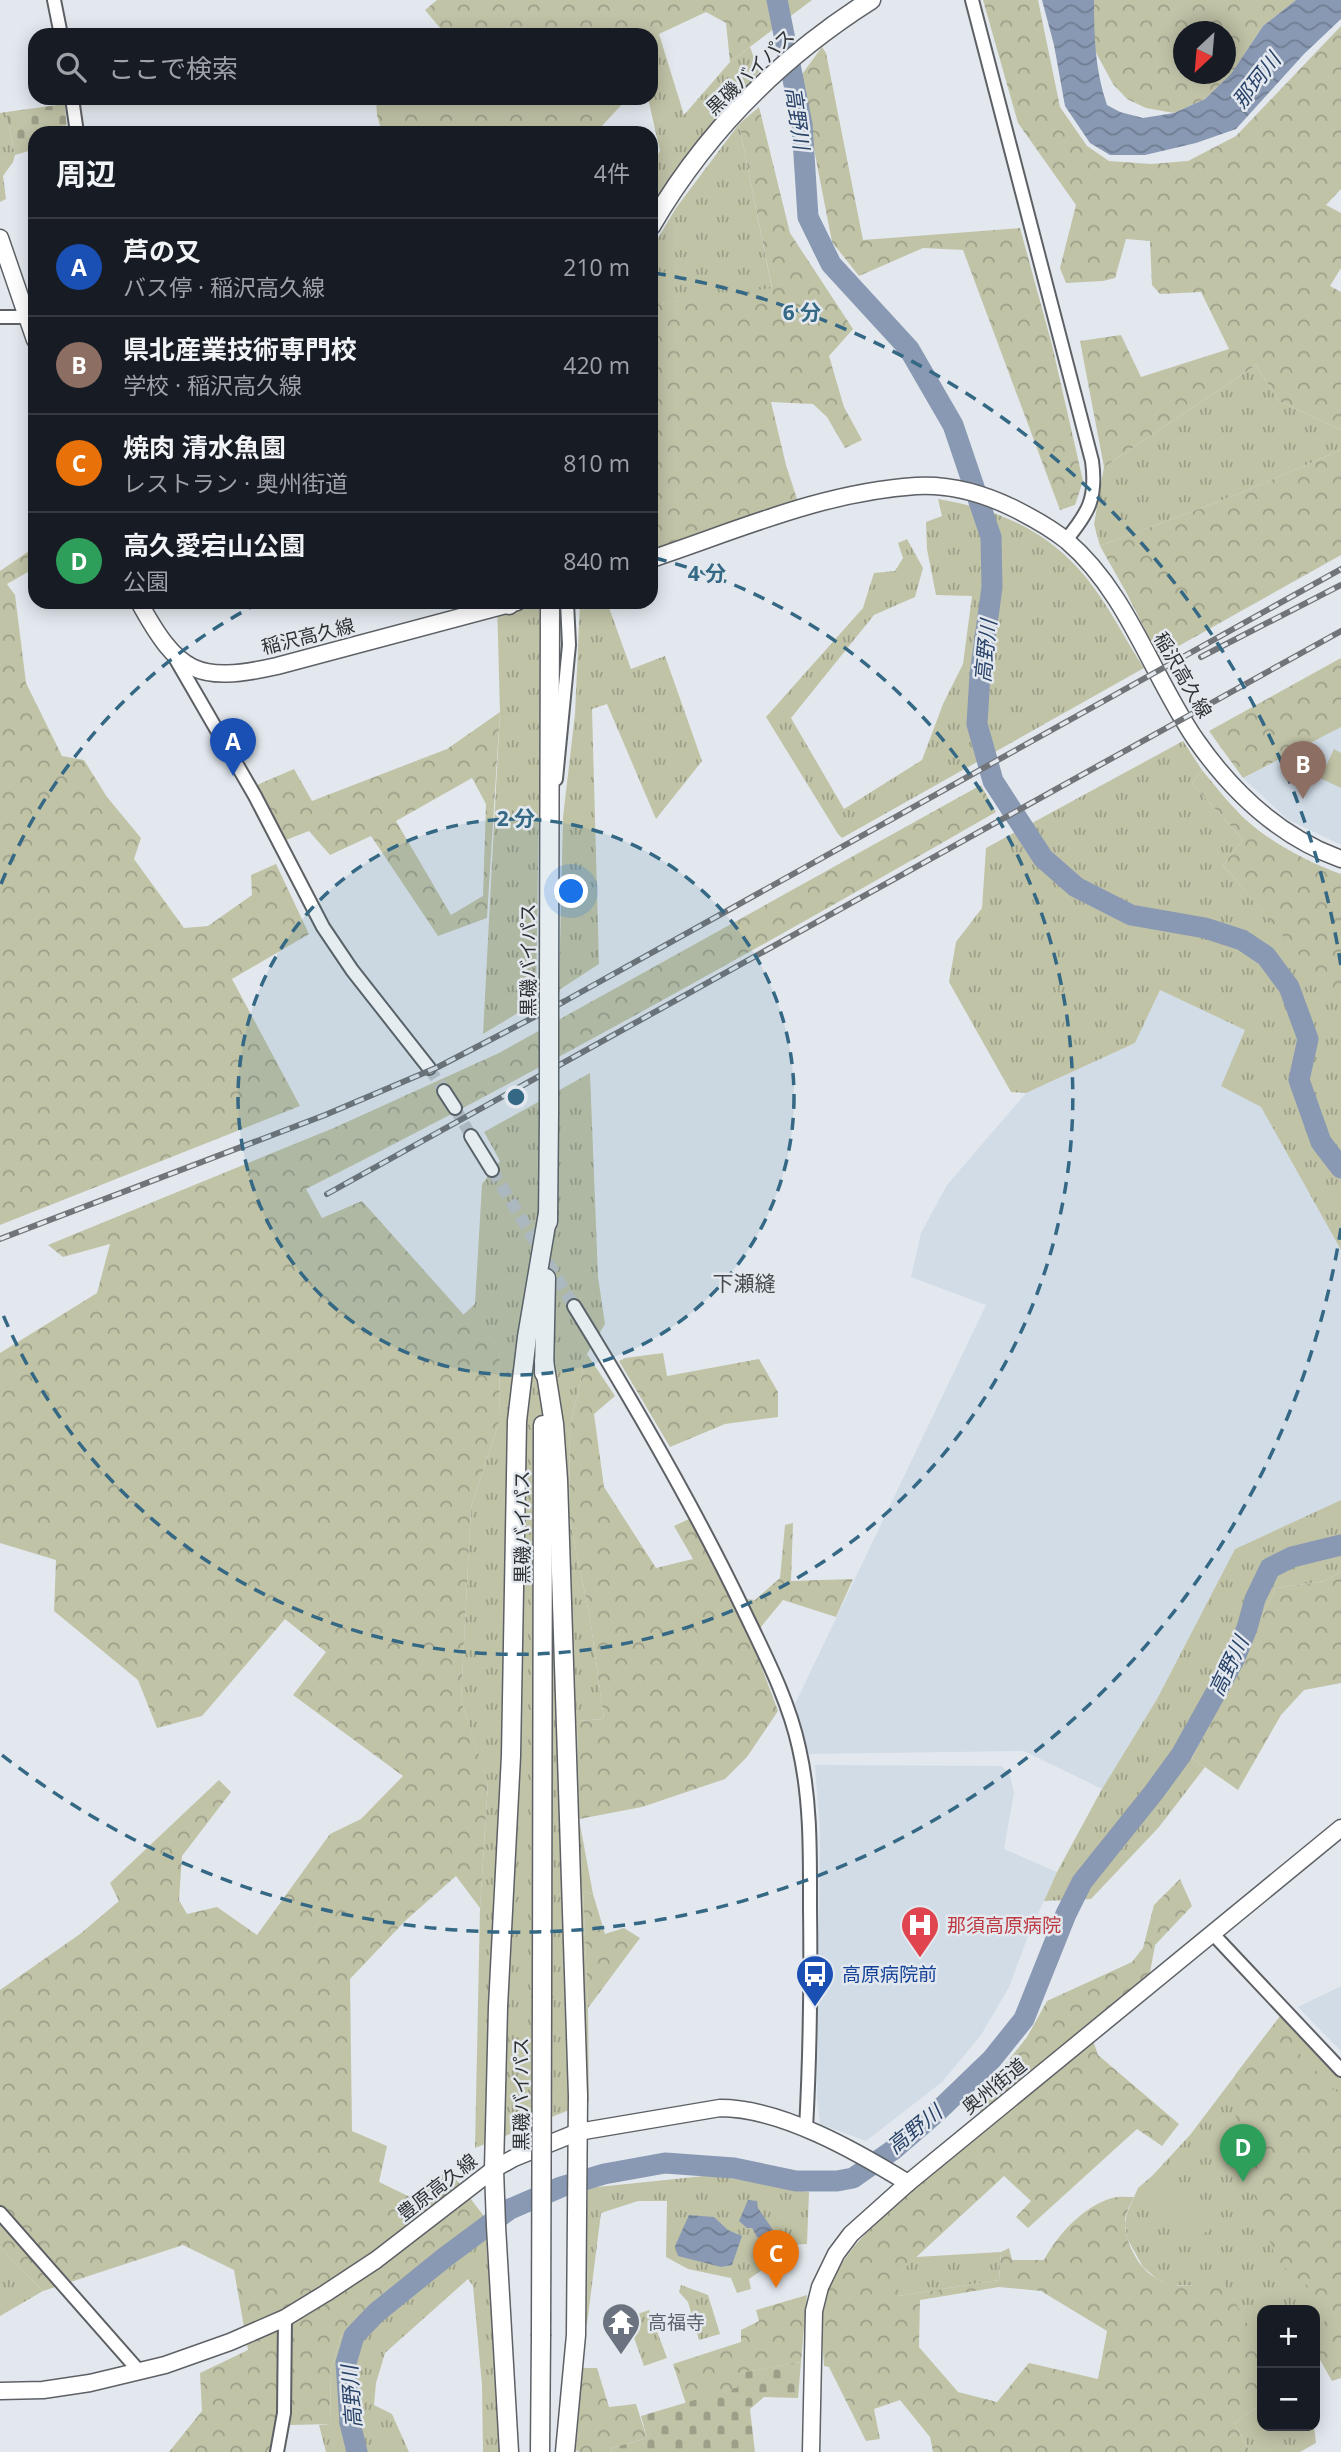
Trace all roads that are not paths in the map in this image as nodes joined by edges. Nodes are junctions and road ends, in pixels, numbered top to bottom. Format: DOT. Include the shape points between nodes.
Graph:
graph roads {
  1 [pos="54,0"];
  2 [pos="872,0"];
  3 [pos="972,0"];
  4 [pos="60,28"];
  5 [pos="73,105"];
  6 [pos="76,126"];
  7 [pos="658,216"];
  8 [pos="0,238"];
  9 [pos="28,314"];
  10 [pos="0,317"];
  11 [pos="28,317"];
  12 [pos="1066,540"];
  13 [pos="658,557"];
  14 [pos="143,609"];
  15 [pos="488,609"];
  16 [pos="550,609"];
  17 [pos="567,609"];
  18 [pos="173,656"];
  19 [pos="549,829"];
  20 [pos="1341,859"];
  21 [pos="429,1068"];
  22 [pos="444,1091"];
  23 [pos="455,1108"];
  24 [pos="471,1136"];
  25 [pos="492,1170"];
  26 [pos="548,1213"];
  27 [pos="574,1306"];
  28 [pos="544,1361"];
  29 [pos="1341,1828"];
  30 [pos="1213,1934"];
  31 [pos="1341,2070"];
  32 [pos="806,2129"];
  33 [pos="578,2132"];
  34 [pos="494,2169"];
  35 [pos="908,2183"];
  36 [pos="0,2213"];
  37 [pos="285,2318"];
  38 [pos="139,2371"];
  39 [pos="0,2390"];
  40 [pos="277,2452"];
  41 [pos="509,2452"];
  42 [pos="540,2452"];
  43 [pos="565,2452"];
  44 [pos="811,2452"];
  1 -- 4 [label="street"];
  2 -- 7 [label="highway, 黒磯バイパス" via="811,41 742,103"];
  3 -- 12 [label="street" via="1092,461 1090,505"];
  5 -- 6 [label="street"];
  8 -- 9 [label="main road"];
  10 -- 11 [label="street"];
  12 -- 13 [label="main road, 稲沢高久線" via="1000,502 949,487 917,486 795,508"];
  12 -- 20 [label="main road, 稲沢高久線" via="1113,596 1195,738 1234,788 1281,829"];
  14 -- 18 [label="main road, 稲沢高久線"];
  15 -- 18 [label="main road, 稲沢高久線" via="246,673 206,673"];
  16 -- 19 [label="highway, 黒磯バイパス"];
  17 -- 19 [label="street" via="565,705"];
  18 -- 21 [label="street" via="334,944"];
  19 -- 26 [label="highway, 黒磯バイパス, bridge"];
  22 -- 23 [label="street"];
  24 -- 25 [label="street"];
  26 -- 28 [label="highway, 黒磯バイパス"];
  26 -- 34 [label="highway" via="517,1421 511,1756"];
  27 -- 32 [label="street" via="692,1507 764,1653 799,1746 810,1846"];
  28 -- 33 [label="highway" via="558,1480"];
  28 -- 42 [label="highway, 黒磯バイパス, bridge"];
  29 -- 30 [label="main road, 奥州街道"];
  30 -- 31 [label="street"];
  30 -- 35 [label="main road, 奥州街道"];
  32 -- 33 [label="main road, 豊原高久線" via="758,2112 720,2108"];
  32 -- 35 [label="main road, 豊原高久線"];
  33 -- 34 [label="main road, 豊原高久線"];
  33 -- 43 [label="highway" via="576,2335"];
  34 -- 37 [label="main road, 豊原高久線" via="376,2260"];
  34 -- 41 [label="highway"];
  35 -- 44 [label="main road, 奥州街道" via="851,2234 820,2287 814,2311"];
  36 -- 38 [label="street"];
  37 -- 38 [label="main road, 豊原高久線" via="197,2354"];
  37 -- 40 [label="street" via="284,2413"];
  38 -- 39 [label="main road, 豊原高久線" via="43,2390"];
}
